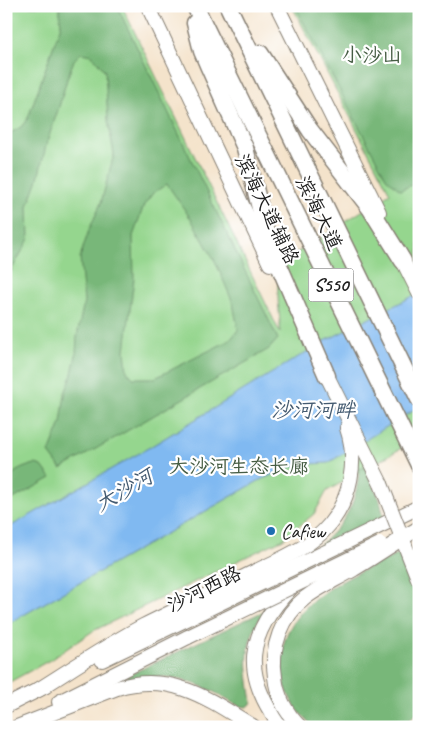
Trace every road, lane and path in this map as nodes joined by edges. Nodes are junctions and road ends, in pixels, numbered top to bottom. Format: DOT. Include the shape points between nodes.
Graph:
graph roads {
  1 [pos="148,6"];
  2 [pos="193,6"];
  3 [pos="228,6"];
  4 [pos="277,6"];
  5 [pos="276,90"];
  6 [pos="236,109"];
  7 [pos="403,261"];
  8 [pos="419,293"];
  9 [pos="327,376"];
  10 [pos="419,399"];
  11 [pos="419,465"];
  12 [pos="381,484"];
  13 [pos="419,507"];
  14 [pos="419,526"];
  15 [pos="373,530"];
  16 [pos="419,563"];
  17 [pos="419,581"];
  18 [pos="178,616"];
  19 [pos="103,693"];
  20 [pos="6,706"];
  21 [pos="12,727"];
  22 [pos="17,727"];
  23 [pos="43,727"];
  24 [pos="254,727"];
  25 [pos="281,727"];
  26 [pos="300,727"];
  1 -- 9 [label="main road, 滨海大道辅路" via="269,262"];
  2 -- 6 [label="highway" via="202,51"];
  3 -- 5 [label="highway, 滨海大道 / S550"];
  4 -- 7 [label="main road"];
  5 -- 7 [label="highway" via="370,208"];
  5 -- 10 [label="highway, 滨海大道 / S550"];
  6 -- 9 [label="highway" via="268,240"];
  6 -- 11 [label="highway, 滨海大道 / S550"];
  7 -- 8 [label="main road"];
  9 -- 12 [label="main road, 滨海大道辅路"];
  9 -- 18 [label="main road" via="352,452 349,485 338,512 329,525 308,543"];
  12 -- 16 [label="main road, 滨海大道辅路, bridge"];
  12 -- 17 [label="main road, bridge"];
  13 -- 15 [label="main road, 沙河西路"];
  14 -- 21 [label="main road, 沙河西路, bridge" via="188,637"];
  14 -- 26 [label="main road, bridge" via="310,594 288,617 276,642 274,670 280,699"];
  15 -- 18 [label="main road, 沙河西路" via="214,606"];
  15 -- 25 [label="main road" via="303,576 278,601 264,621 257,638 254,674 269,712"];
  18 -- 20 [label="main road" via="131,633"];
  19 -- 22 [label="main road"];
  19 -- 23 [label="main road"];
  19 -- 24 [label="main road" via="130,684 164,684 192,691"];
}
